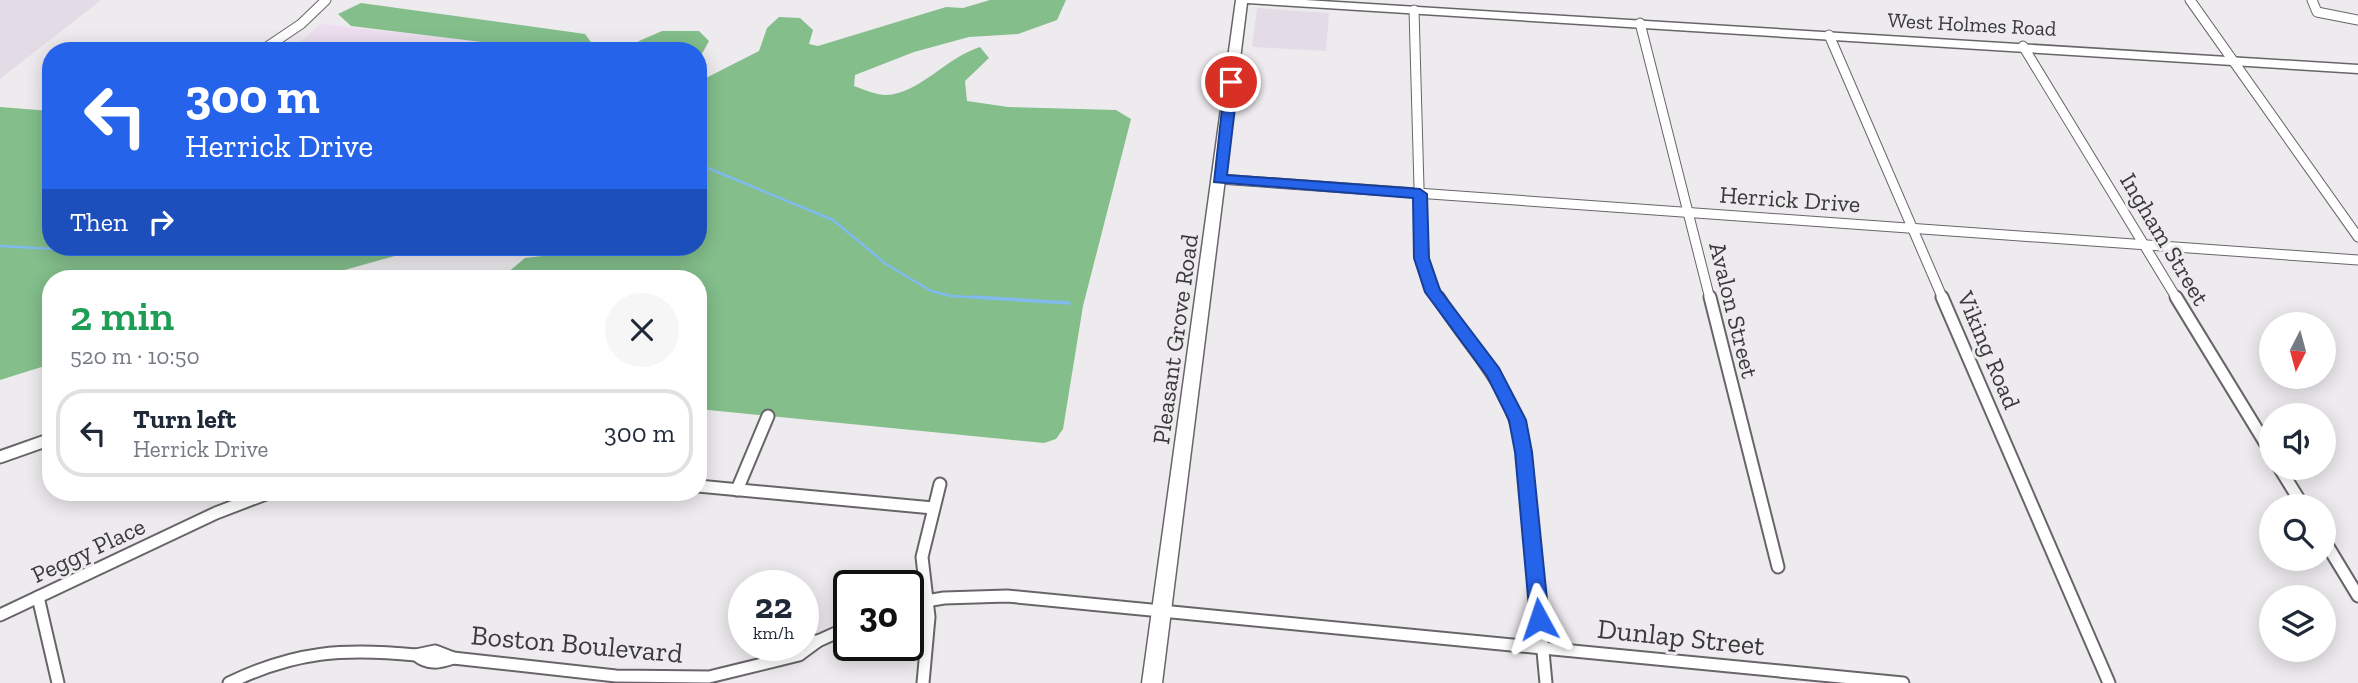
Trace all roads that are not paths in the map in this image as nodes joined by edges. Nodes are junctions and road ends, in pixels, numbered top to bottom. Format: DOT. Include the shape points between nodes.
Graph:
graph roads {
  1 [pos="326,0"];
  2 [pos="1242,0"];
  3 [pos="1248,0"];
  4 [pos="2190,0"];
  5 [pos="2312,0"];
  6 [pos="1414,10"];
  7 [pos="2358,20"];
  8 [pos="1640,23"];
  9 [pos="1829,35"];
  10 [pos="274,42"];
  11 [pos="2023,47"];
  12 [pos="2234,60"];
  13 [pos="2358,69"];
  14 [pos="1219,179"];
  15 [pos="1420,194"];
  16 [pos="1688,214"];
  17 [pos="1914,229"];
  18 [pos="2358,237"];
  19 [pos="2144,244"];
  20 [pos="2358,260"];
  21 [pos="768,416"];
  22 [pos="2259,433"];
  23 [pos="42,442"];
  24 [pos="0,457"];
  25 [pos="940,484"];
  26 [pos="707,487"];
  27 [pos="737,490"];
  28 [pos="235,501"];
  29 [pos="933,508"];
  30 [pos="2336,560"];
  31 [pos="1778,567"];
  32 [pos="2358,596"];
  33 [pos="37,597"];
  34 [pos="926,600"];
  35 [pos="1162,611"];
  36 [pos="0,615"];
  37 [pos="1542,647"];
  38 [pos="769,661"];
  39 [pos="58,683"];
  40 [pos="229,683"];
  41 [pos="923,683"];
  42 [pos="1152,683"];
  43 [pos="1546,683"];
  44 [pos="1903,683"];
  45 [pos="2109,683"];
  1 -- 10 [label="street"];
  2 -- 14 [label="street, Pleasant Grove Road"];
  3 -- 6 [label="street, West Holmes Road"];
  4 -- 12 [label="street"];
  5 -- 7 [label="street" via="2317,12"];
  6 -- 8 [label="street, West Holmes Road"];
  6 -- 15 [label="street"];
  8 -- 9 [label="street, West Holmes Road"];
  8 -- 16 [label="street, Avalon Street"];
  9 -- 11 [label="street, West Holmes Road"];
  9 -- 17 [label="street, Viking Road"];
  11 -- 12 [label="street, West Holmes Road"];
  11 -- 19 [label="street, Ingham Street"];
  12 -- 13 [label="street, West Holmes Road"];
  12 -- 18 [label="street"];
  14 -- 15 [label="street, Herrick Drive"];
  14 -- 35 [label="street, Pleasant Grove Road"];
  15 -- 16 [label="street, Herrick Drive"];
  15 -- 37 [label="street" via="1421,258 1429,284 1493,372 1518,420"];
  16 -- 17 [label="street, Herrick Drive"];
  16 -- 31 [label="street, Avalon Street"];
  17 -- 19 [label="street, Herrick Drive"];
  17 -- 45 [label="street, Viking Road"];
  19 -- 20 [label="street, Herrick Drive"];
  19 -- 22 [label="street, Ingham Street"];
  21 -- 27 [label="street"];
  23 -- 24 [label="street"];
  25 -- 29 [label="street"];
  26 -- 27 [label="street"];
  27 -- 29 [label="street"];
  28 -- 33 [label="street, Peggy Place"];
  29 -- 34 [label="street" via="922,557"];
  30 -- 32 [label="street"];
  33 -- 36 [label="street, Peggy Place"];
  33 -- 39 [label="street"];
  34 -- 35 [label="street" via="1007,596"];
  34 -- 41 [label="street" via="929,617"];
  35 -- 37 [label="street, Dunlap Street"];
  35 -- 42 [label="street, Pleasant Grove Road"];
  37 -- 43 [label="street"];
  37 -- 44 [label="street, Dunlap Street"];
  38 -- 40 [label="street, Boston Boulevard" via="734,672 670,679 453,658 423,662 416,654 325,649 261,666"];
}
